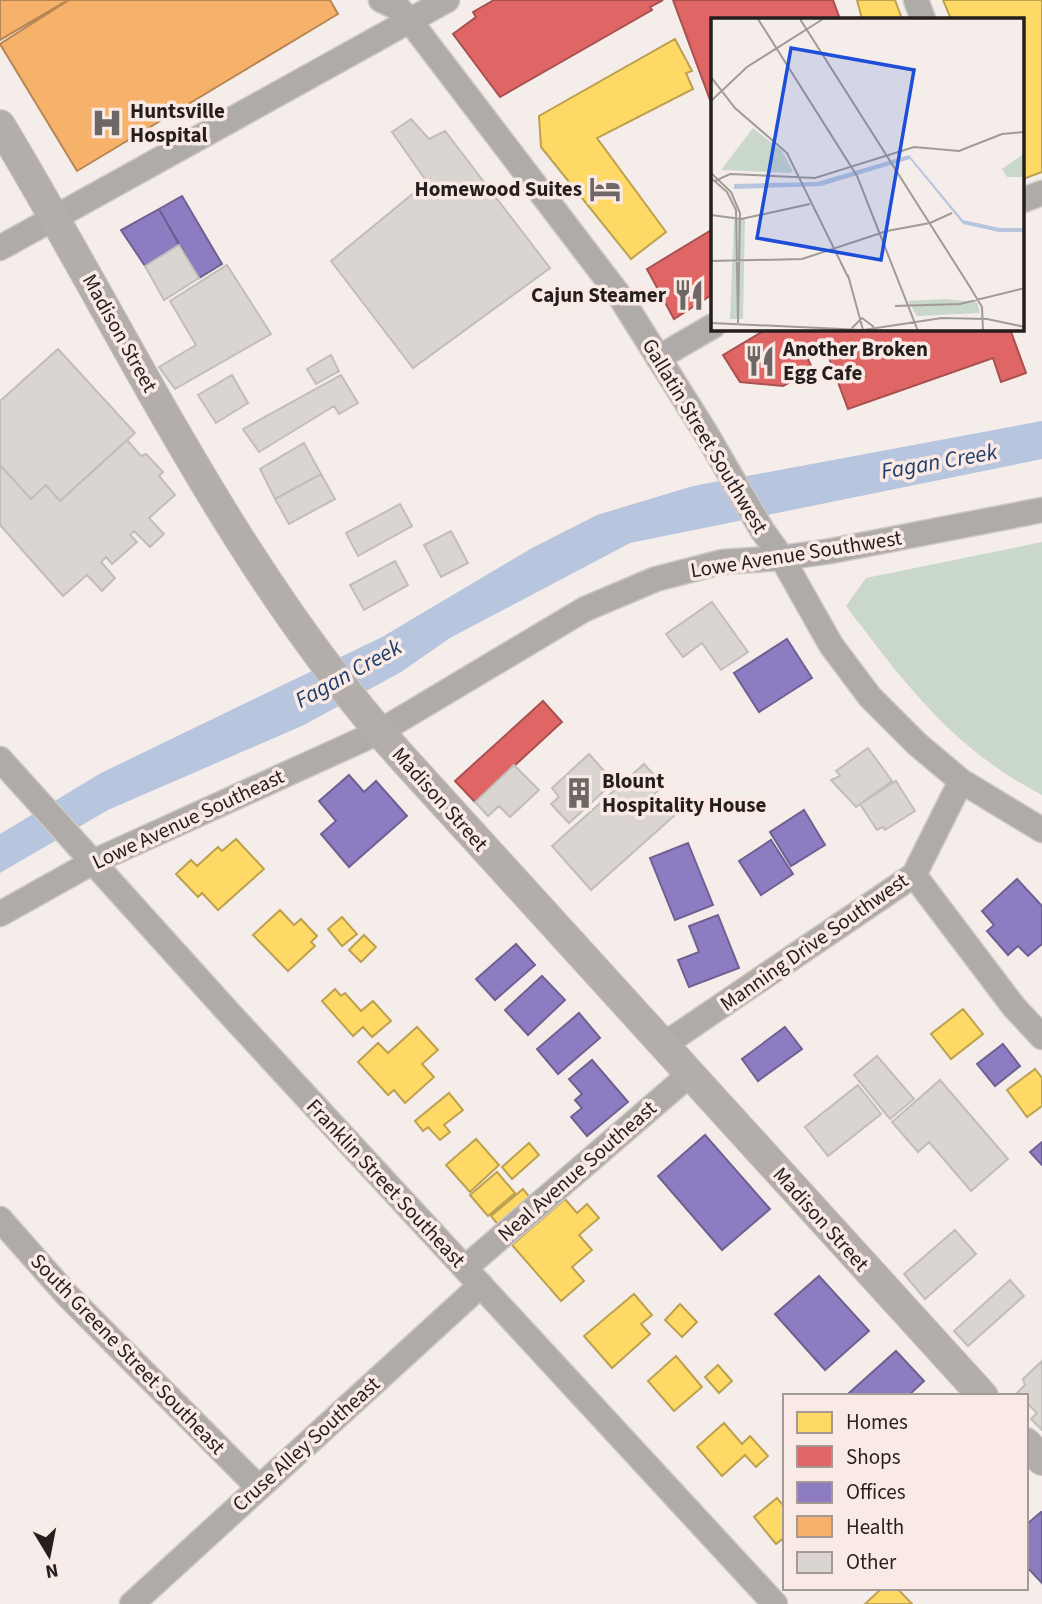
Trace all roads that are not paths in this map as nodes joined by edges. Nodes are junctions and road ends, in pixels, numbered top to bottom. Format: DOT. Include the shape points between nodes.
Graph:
graph roads {
  1 [pos="447,0"];
  2 [pos="916,0"];
  3 [pos="397,7"];
  4 [pos="923,18"];
  5 [pos="0,125"];
  6 [pos="1042,193"];
  7 [pos="1024,201"];
  8 [pos="56,218"];
  9 [pos="0,248"];
  10 [pos="711,327"];
  11 [pos="657,358"];
  12 [pos="1042,510"];
  13 [pos="782,558"];
  14 [pos="379,732"];
  15 [pos="0,759"];
  16 [pos="961,781"];
  17 [pos="1042,830"];
  18 [pos="93,862"];
  19 [pos="914,875"];
  20 [pos="0,914"];
  21 [pos="1042,1037"];
  22 [pos="662,1046"];
  23 [pos="689,1075"];
  24 [pos="0,1219"];
  25 [pos="473,1276"];
  26 [pos="981,1394"];
  27 [pos="1028,1445"];
  28 [pos="1042,1460"];
  29 [pos="258,1487"];
  30 [pos="132,1604"];
  31 [pos="775,1604"];
  1 -- 3 [label="street"];
  2 -- 4 [label="street"];
  3 -- 8 [label="street"];
  3 -- 11 [label="street, Gallatin Street Southwest" via="619,295"];
  5 -- 8 [label="main road, Madison Street"];
  6 -- 7 [label="street"];
  8 -- 9 [label="street"];
  8 -- 14 [label="main road, Madison Street" via="216,500 318,654"];
  10 -- 11 [label="street"];
  11 -- 13 [label="street, Gallatin Street Southwest"];
  12 -- 13 [label="street, Lowe Avenue Southwest"];
  13 -- 14 [label="street, Lowe Avenue Southwest" via="722,562 656,579 585,609"];
  13 -- 16 [label="street, Gallatin Street Southwest" via="831,645 870,696"];
  14 -- 18 [label="street, Lowe Avenue Southeast"];
  14 -- 22 [label="main road, Madison Street"];
  15 -- 18 [label="street, Franklin Street Southeast"];
  16 -- 17 [label="street, Gallatin Street Southwest"];
  16 -- 19 [label="street, Manning Drive Southwest"];
  18 -- 20 [label="street, Lowe Avenue Southeast"];
  18 -- 25 [label="street, Franklin Street Southeast"];
  19 -- 21 [label="street"];
  19 -- 22 [label="street, Manning Drive Southwest"];
  22 -- 23 [label="main road, Madison Street"];
  23 -- 25 [label="street, Neal Avenue Southeast"];
  23 -- 26 [label="main road, Madison Street"];
  24 -- 29 [label="street, South Greene Street Southeast" via="68,1296"];
  25 -- 29 [label="street, Cruse Alley Southeast"];
  25 -- 31 [label="street, Franklin Street Southeast"];
  27 -- 28 [label="main road"];
  29 -- 30 [label="street, Cruse Alley Southeast"];
}
